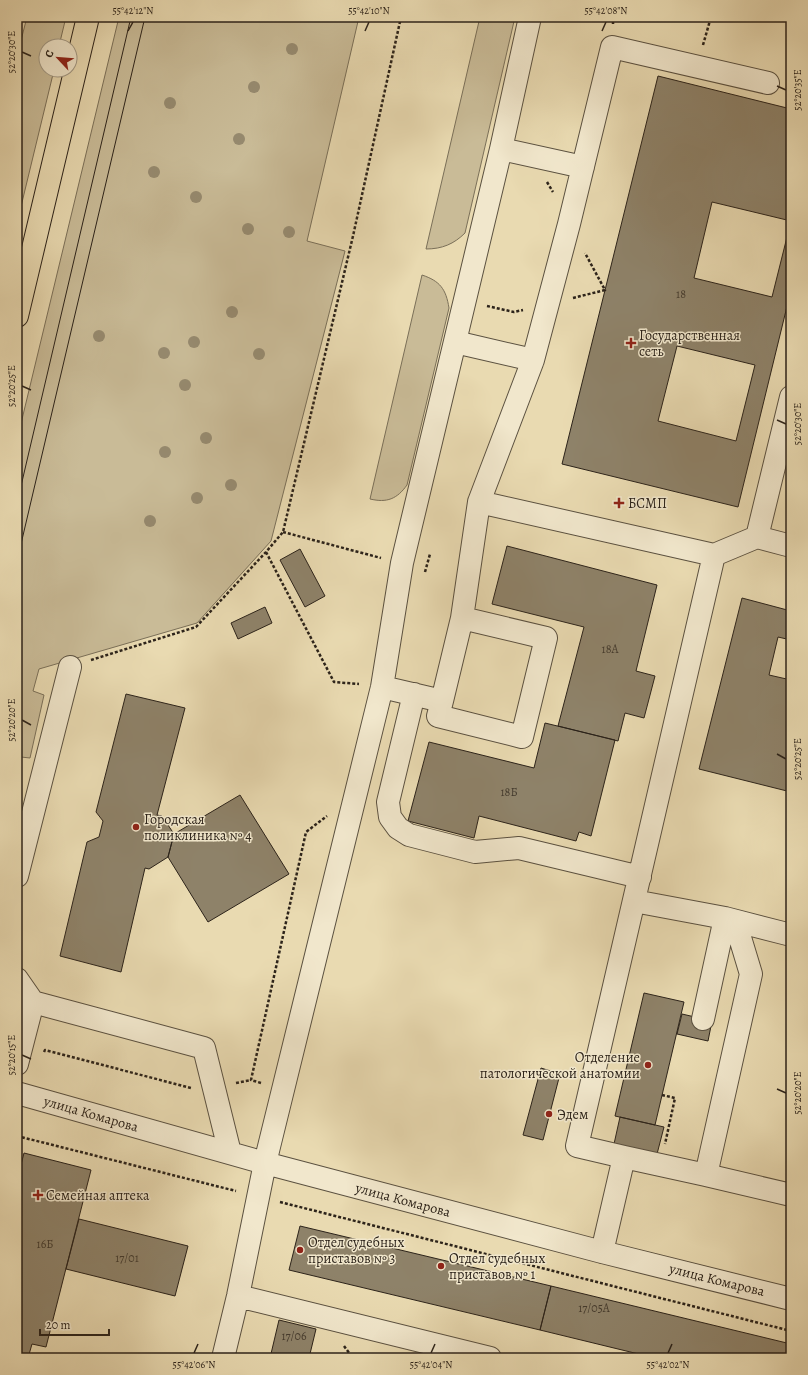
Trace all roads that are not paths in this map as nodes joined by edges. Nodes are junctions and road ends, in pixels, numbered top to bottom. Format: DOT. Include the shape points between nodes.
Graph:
graph roads {
  1 [pos="88,17"];
  2 [pos="530,17"];
  3 [pos="768,83"];
  4 [pos="500,149"];
  5 [pos="583,167"];
  6 [pos="33,249"];
  7 [pos="17,276"];
  8 [pos="17,316"];
  9 [pos="455,342"];
  10 [pos="534,360"];
  11 [pos="791,397"];
  12 [pos="480,502"];
  13 [pos="756,537"];
  14 [pos="791,546"];
  15 [pos="714,555"];
  16 [pos="462,618"];
  17 [pos="70,667"];
  18 [pos="382,687"];
  19 [pos="414,694"];
  20 [pos="442,701"];
  21 [pos="17,876"];
  22 [pos="640,877"];
  23 [pos="634,900"];
  24 [pos="730,920"];
  25 [pos="791,935"];
  26 [pos="17,979"];
  27 [pos="33,1002"];
  28 [pos="703,1018"];
  29 [pos="17,1064"];
  30 [pos="17,1094"];
  31 [pos="230,1153"];
  32 [pos="624,1158"];
  33 [pos="265,1163"];
  34 [pos="706,1175"];
  35 [pos="791,1195"];
  36 [pos="602,1252"];
  37 [pos="238,1296"];
  38 [pos="791,1299"];
  39 [pos="223,1358"];
  40 [pos="490,1358"];
  1 -- 6 [label="main road"];
  2 -- 4 [label="street"];
  3 -- 5 [label="street" via="612,47"];
  4 -- 5 [label="street"];
  4 -- 9 [label="street"];
  5 -- 10 [label="street"];
  6 -- 7 [label="main road"];
  6 -- 8 [label="main road"];
  9 -- 10 [label="street"];
  9 -- 18 [label="street" via="402,563"];
  10 -- 12 [label="street"];
  11 -- 13 [label="street"];
  12 -- 15 [label="street"];
  12 -- 16 [label="street"];
  13 -- 14 [label="street"];
  13 -- 15 [label="street"];
  15 -- 22 [label="street"];
  16 -- 20 [label="street"];
  16 -- 20 [label="street" via="546,638 522,737 438,716"];
  17 -- 21 [label="street"];
  18 -- 19 [label="street"];
  18 -- 33 [label="street"];
  19 -- 20 [label="street"];
  19 -- 22 [label="street" via="388,802 390,816 398,828 409,835 475,852 519,848"];
  22 -- 23 [label="street"];
  23 -- 24 [label="street"];
  23 -- 32 [label="street" via="577,1146"];
  24 -- 25 [label="street"];
  24 -- 28 [label="street"];
  24 -- 34 [label="street" via="751,974"];
  26 -- 27 [label="street"];
  27 -- 29 [label="street"];
  27 -- 31 [label="street" via="204,1048"];
  30 -- 31 [label="street, улица Комарова"];
  31 -- 33 [label="street, улица Комарова"];
  32 -- 34 [label="street"];
  32 -- 36 [label="street"];
  33 -- 36 [label="street, улица Комарова"];
  33 -- 37 [label="street"];
  34 -- 35 [label="street"];
  36 -- 38 [label="street, улица Комарова"];
  37 -- 39 [label="street"];
  37 -- 40 [label="street"];
}
